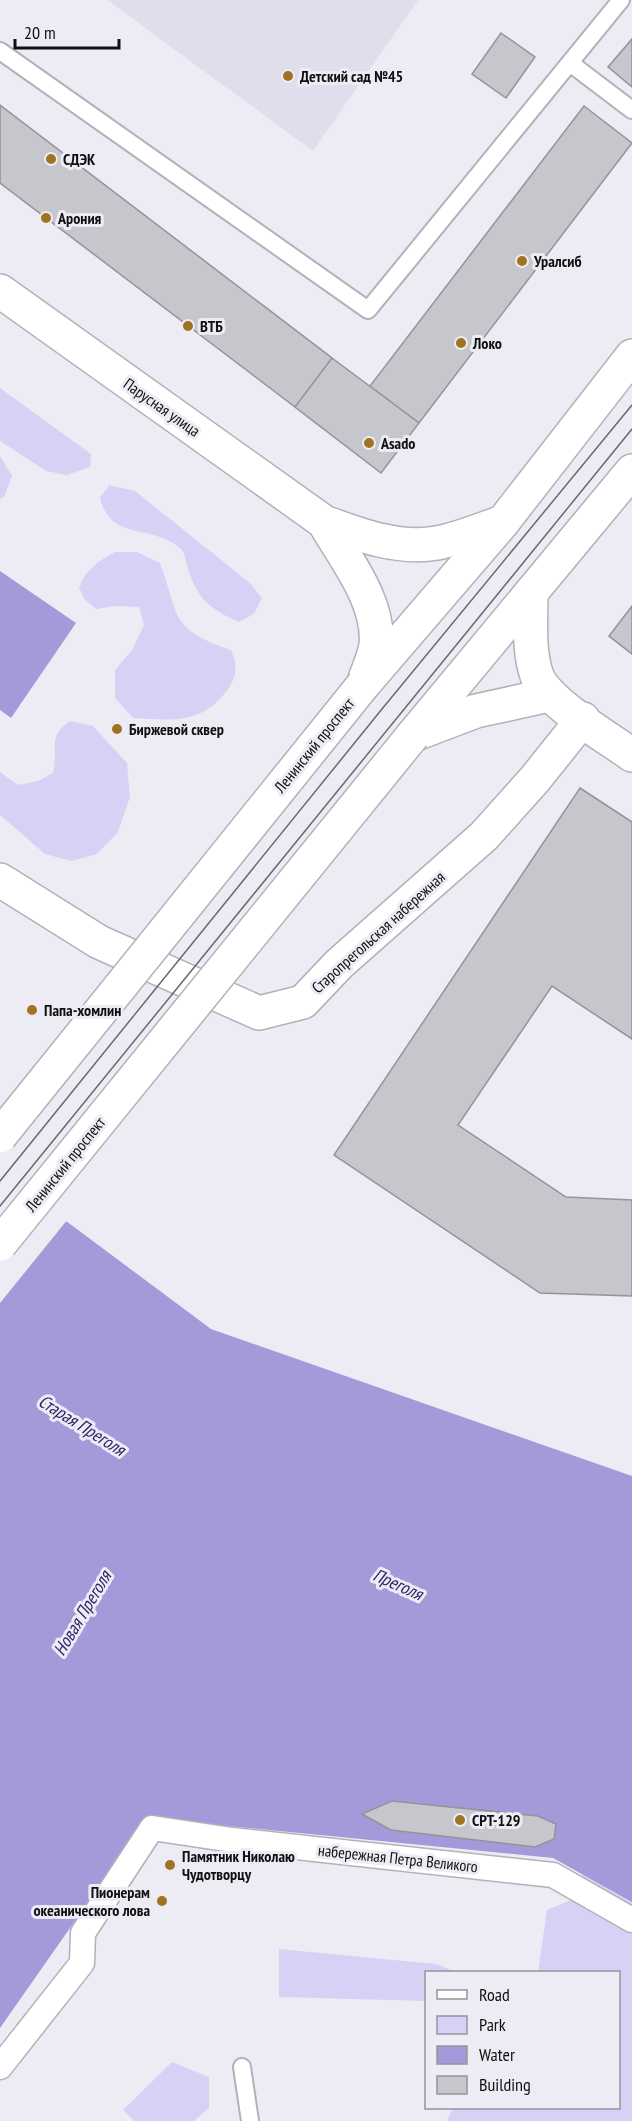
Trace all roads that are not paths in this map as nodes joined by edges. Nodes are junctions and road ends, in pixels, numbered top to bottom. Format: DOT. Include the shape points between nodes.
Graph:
graph roads {
  1 [pos="621,0"];
  2 [pos="0,51"];
  3 [pos="570,63"];
  4 [pos="632,110"];
  5 [pos="0,291"];
  6 [pos="632,356"];
  7 [pos="632,471"];
  8 [pos="324,522"];
  9 [pos="503,522"];
  10 [pos="531,593"];
  11 [pos="363,685"];
  12 [pos="549,695"];
  13 [pos="583,719"];
  14 [pos="413,735"];
  15 [pos="632,755"];
  16 [pos="0,880"];
  17 [pos="0,1136"];
  18 [pos="0,1244"];
  19 [pos="632,1920"];
  20 [pos="0,2067"];
  21 [pos="242,2067"];
  22 [pos="250,2121"];
  1 -- 3 [label="lane"];
  2 -- 3 [label="lane" via="368,310"];
  3 -- 4 [label="lane"];
  5 -- 8 [label="main road, Парусная улица"];
  6 -- 9 [label="main road, Ленинский проспект"];
  7 -- 10 [label="main road, Ленинский проспект"];
  8 -- 9 [label="main road" via="365,537 399,543 437,543"];
  8 -- 11 [label="main road" via="375,616 376,646"];
  9 -- 11 [label="main road, Ленинский проспект"];
  10 -- 12 [label="main road" via="533,654 537,676"];
  10 -- 14 [label="main road, Ленинский проспект"];
  11 -- 17 [label="main road, Ленинский проспект, bridge"];
  12 -- 13 [label="main road"];
  12 -- 14 [label="main road" via="476,711"];
  13 -- 15 [label="main road"];
  13 -- 16 [label="main road, Старопрегольская набережная" via="484,836 339,964 303,1002 260,1013 99,942"];
  14 -- 18 [label="main road, Ленинский проспект, bridge"];
  19 -- 20 [label="street, набережная Петра Великого" via="553,1875 152,1828 83,1934 82,1963"];
  21 -- 22 [label="lane"];
}
